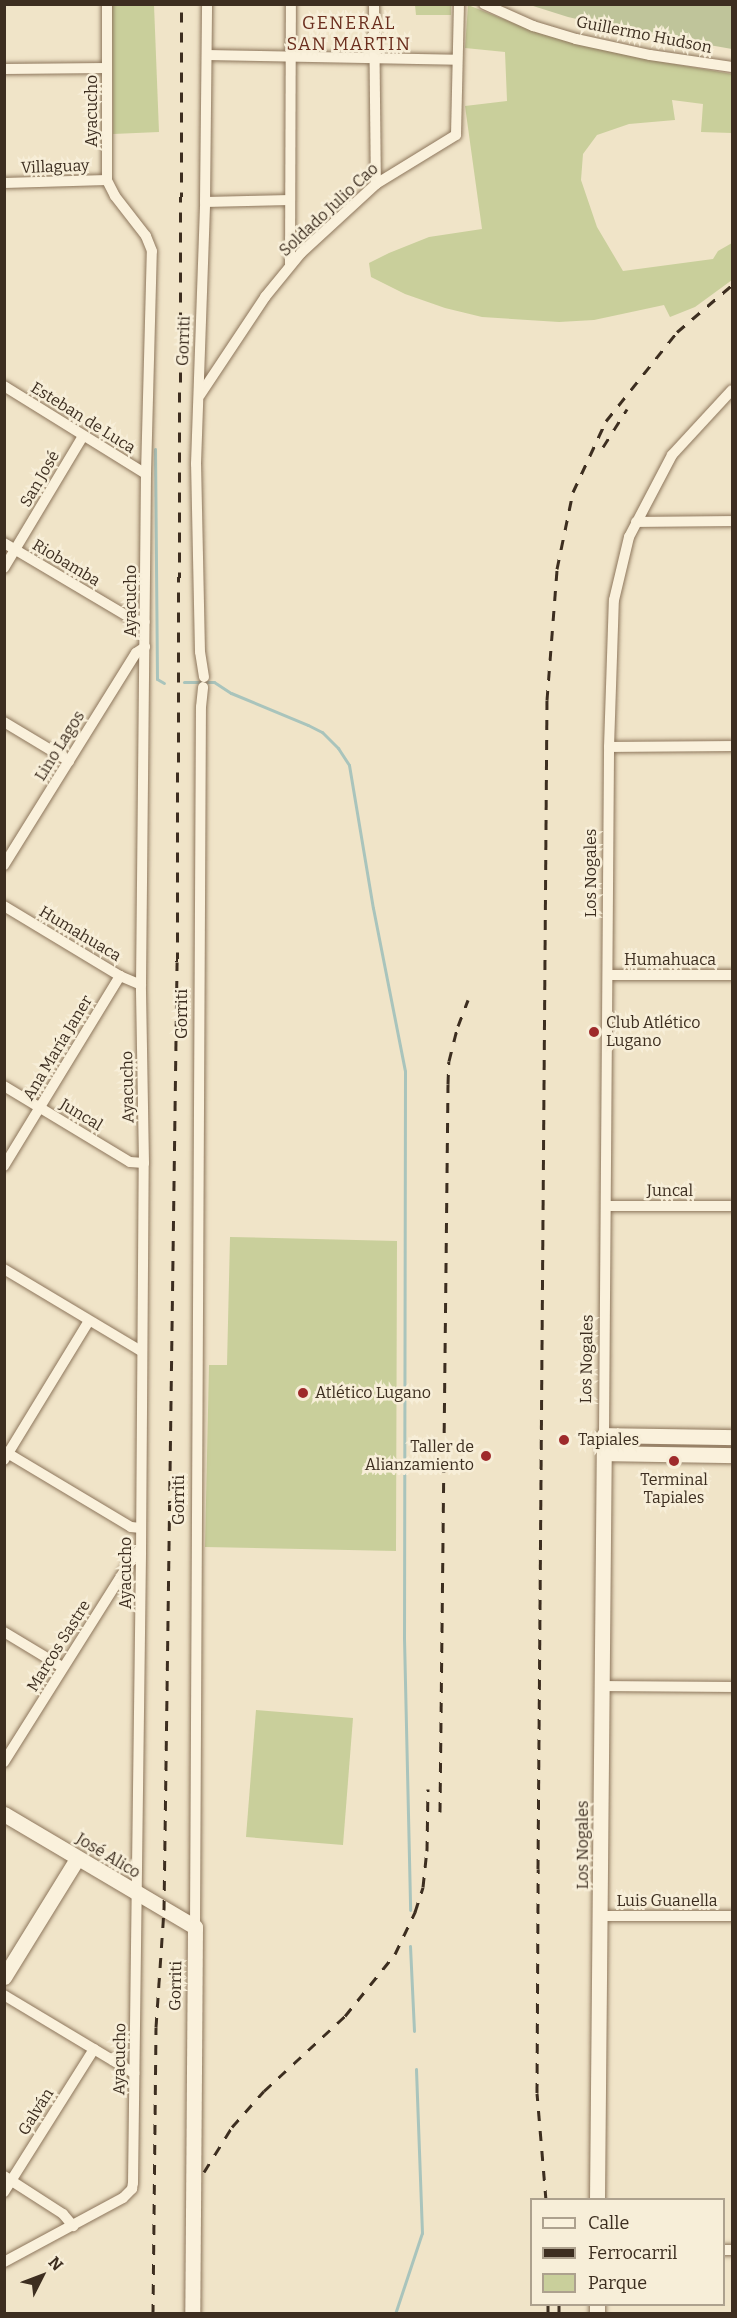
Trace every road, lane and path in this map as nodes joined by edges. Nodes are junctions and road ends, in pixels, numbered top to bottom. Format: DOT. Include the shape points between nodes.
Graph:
graph roads {
  1 [pos="108,4"];
  2 [pos="207,4"];
  3 [pos="291,4"];
  4 [pos="374,4"];
  5 [pos="459,4"];
  6 [pos="484,4"];
  7 [pos="207,56"];
  8 [pos="290,58"];
  9 [pos="373,60"];
  10 [pos="457,60"];
  11 [pos="732,67"];
  12 [pos="107,68"];
  13 [pos="4,69"];
  14 [pos="107,180"];
  15 [pos="4,183"];
  16 [pos="376,184"];
  17 [pos="290,200"];
  18 [pos="205,202"];
  19 [pos="290,265"];
  20 [pos="4,386"];
  21 [pos="732,390"];
  22 [pos="200,395"];
  23 [pos="83,436"];
  24 [pos="146,474"];
  25 [pos="732,521"];
  26 [pos="636,522"];
  27 [pos="4,543"];
  28 [pos="16,550"];
  29 [pos="4,568"];
  30 [pos="146,622"];
  31 [pos="145,647"];
  32 [pos="4,722"];
  33 [pos="732,746"];
  34 [pos="609,747"];
  35 [pos="69,761"];
  36 [pos="4,865"];
  37 [pos="4,906"];
  38 [pos="608,975"];
  39 [pos="732,975"];
  40 [pos="120,976"];
  41 [pos="141,984"];
  42 [pos="4,1086"];
  43 [pos="39,1108"];
  44 [pos="144,1163"];
  45 [pos="4,1166"];
  46 [pos="607,1206"];
  47 [pos="732,1206"];
  48 [pos="4,1269"];
  49 [pos="89,1321"];
  50 [pos="141,1351"];
  51 [pos="604,1435"];
  52 [pos="732,1437"];
  53 [pos="604,1453"];
  54 [pos="6,1455"];
  55 [pos="732,1455"];
  56 [pos="141,1528"];
  57 [pos="141,1548"];
  58 [pos="4,1632"];
  59 [pos="62,1667"];
  60 [pos="602,1686"];
  61 [pos="732,1687"];
  62 [pos="4,1762"];
  63 [pos="4,1814"];
  64 [pos="77,1859"];
  65 [pos="137,1894"];
  66 [pos="601,1916"];
  67 [pos="732,1916"];
  68 [pos="195,1927"];
  69 [pos="4,1977"];
  70 [pos="4,1995"];
  71 [pos="94,2049"];
  72 [pos="134,2073"];
  73 [pos="8,2178"];
  74 [pos="4,2192"];
  75 [pos="597,2198"];
  76 [pos="73,2226"];
  77 [pos="4,2262"];
  78 [pos="192,2313"];
  1 -- 12 [label="street, Ayacucho"];
  2 -- 7 [label="street, Gorriti"];
  3 -- 8 [label="street"];
  4 -- 9 [label="street"];
  5 -- 10 [label="street"];
  6 -- 11 [label="street, Guillermo Hudson" via="533,27 576,39"];
  7 -- 8 [label="street"];
  7 -- 18 [label="street, Gorriti"];
  8 -- 9 [label="street"];
  8 -- 17 [label="street"];
  9 -- 10 [label="street"];
  9 -- 16 [label="street"];
  10 -- 16 [label="street, Soldado Julio Cao" via="458,130 452,139"];
  12 -- 13 [label="street"];
  12 -- 14 [label="street, Ayacucho"];
  14 -- 15 [label="street, Villaguay"];
  14 -- 24 [label="street, Ayacucho" via="152,251"];
  16 -- 19 [label="street, Soldado Julio Cao"];
  17 -- 18 [label="street"];
  17 -- 19 [label="street"];
  18 -- 22 [label="street, Gorriti"];
  19 -- 22 [label="street, Soldado Julio Cao"];
  20 -- 23 [label="street, Esteban de Luca"];
  21 -- 26 [label="street" via="679,446"];
  22 -- 68 [label="street, Gorriti" via="197,476 204,682"];
  23 -- 24 [label="street, Esteban de Luca"];
  23 -- 28 [label="street, San José"];
  24 -- 30 [label="street, Ayacucho"];
  25 -- 26 [label="street"];
  26 -- 34 [label="street, Los Nogales" via="614,600"];
  27 -- 28 [label="street, Riobamba"];
  28 -- 29 [label="street, San José"];
  28 -- 30 [label="street, Riobamba" via="132,620"];
  30 -- 31 [label="street, Ayacucho"];
  31 -- 35 [label="street, Lino Lagos" via="136,653"];
  31 -- 41 [label="street, Ayacucho"];
  32 -- 35 [label="street"];
  33 -- 34 [label="street"];
  34 -- 38 [label="street, Los Nogales"];
  35 -- 36 [label="street, Lino Lagos"];
  37 -- 40 [label="street, Humahuaca"];
  38 -- 39 [label="street, Humahuaca"];
  38 -- 46 [label="street, Los Nogales"];
  40 -- 41 [label="street, Humahuaca"];
  40 -- 43 [label="street, Ana María Janer"];
  41 -- 44 [label="street, Ayacucho"];
  42 -- 43 [label="street, Juncal"];
  43 -- 44 [label="street, Juncal" via="130,1162"];
  43 -- 45 [label="street, Ana María Janer"];
  44 -- 50 [label="street, Ayacucho"];
  46 -- 47 [label="street, Juncal"];
  46 -- 51 [label="street, Los Nogales"];
  48 -- 49 [label="street"];
  49 -- 50 [label="street"];
  49 -- 54 [label="street"];
  50 -- 56 [label="street, Ayacucho"];
  51 -- 52 [label="street"];
  51 -- 53 [label="street, Los Nogales"];
  53 -- 55 [label="street"];
  53 -- 60 [label="street, Los Nogales"];
  54 -- 56 [label="street" via="131,1527"];
  56 -- 57 [label="street, Ayacucho"];
  57 -- 59 [label="street, Marcos Sastre"];
  57 -- 65 [label="street, Ayacucho"];
  58 -- 59 [label="street"];
  59 -- 62 [label="street, Marcos Sastre"];
  60 -- 61 [label="street"];
  60 -- 66 [label="street, Los Nogales"];
  63 -- 64 [label="street, José Alico"];
  64 -- 65 [label="street, José Alico"];
  64 -- 69 [label="street"];
  65 -- 68 [label="street, José Alico"];
  65 -- 72 [label="street, Ayacucho"];
  66 -- 67 [label="street, Luis Guanella"];
  66 -- 75 [label="street, Los Nogales"];
  68 -- 78 [label="street, Gorriti"];
  70 -- 71 [label="street"];
  71 -- 72 [label="street"];
  71 -- 73 [label="street, Galván"];
  72 -- 76 [label="street, Ayacucho" via="132,2189"];
  73 -- 74 [label="street, Galván"];
  73 -- 76 [label="street" via="63,2214"];
  76 -- 77 [label="street"];
}
